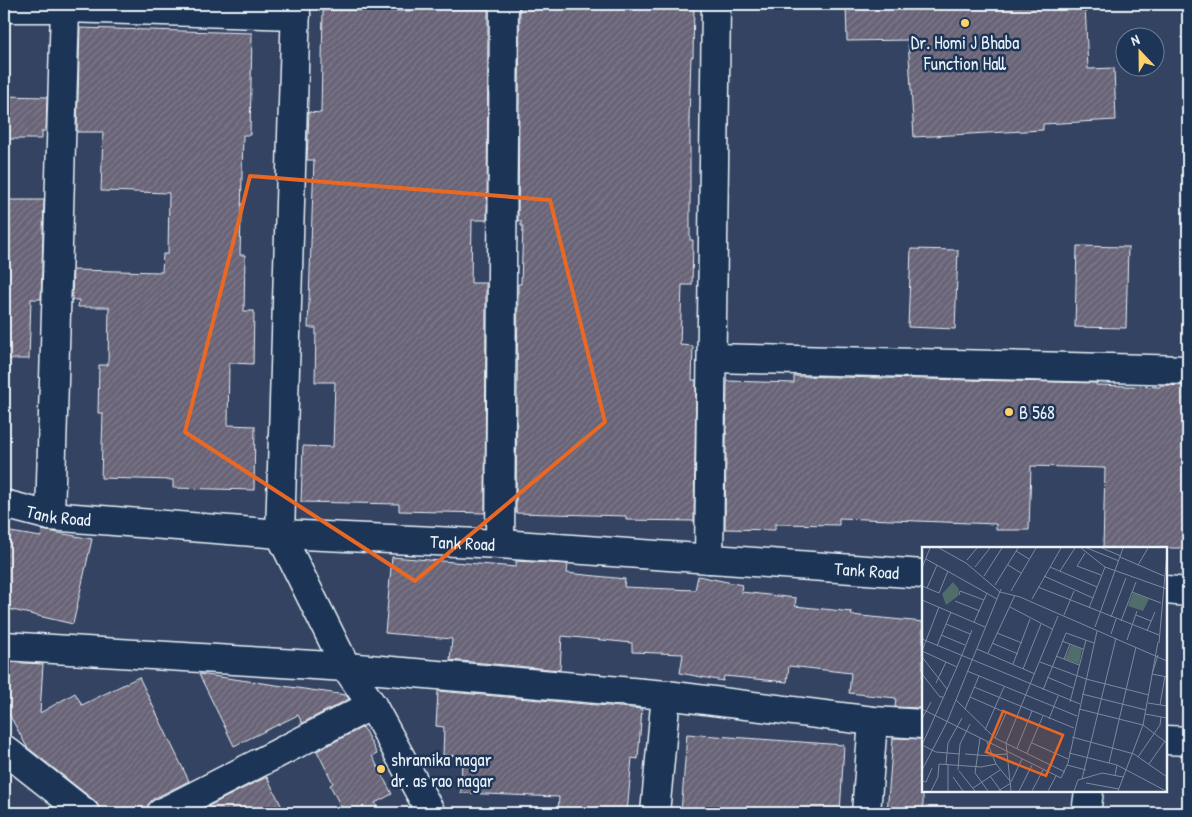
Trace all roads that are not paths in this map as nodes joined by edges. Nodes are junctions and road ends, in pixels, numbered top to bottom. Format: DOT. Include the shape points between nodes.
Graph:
graph roads {
  1 [pos="504,4"];
  2 [pos="716,4"];
  3 [pos="4,8"];
  4 [pos="65,8"];
  5 [pos="296,9"];
  6 [pos="712,358"];
  7 [pos="1188,370"];
  8 [pos="4,504"];
  9 [pos="50,516"];
  10 [pos="280,534"];
  11 [pos="500,544"];
  12 [pos="709,559"];
  13 [pos="922,574"];
  14 [pos="1167,590"];
  15 [pos="1188,592"];
  16 [pos="4,646"];
  17 [pos="346,668"];
  18 [pos="666,695"];
  19 [pos="372,705"];
  20 [pos="873,721"];
  21 [pos="922,724"];
  22 [pos="1167,740"];
  23 [pos="1188,741"];
  24 [pos="4,749"];
  25 [pos="1089,792"];
  26 [pos="85,813"];
  27 [pos="161,813"];
  28 [pos="431,813"];
  29 [pos="655,813"];
  30 [pos="866,813"];
  31 [pos="1086,813"];
  1 -- 11 [label="street"];
  2 -- 6 [label="street"];
  3 -- 4 [label="street"];
  4 -- 5 [label="street"];
  4 -- 9 [label="street"];
  5 -- 10 [label="street"];
  6 -- 7 [label="street"];
  6 -- 12 [label="street"];
  8 -- 9 [label="street, Tank Road"];
  9 -- 10 [label="street, Tank Road"];
  10 -- 11 [label="street, Tank Road"];
  10 -- 17 [label="street"];
  11 -- 12 [label="street, Tank Road"];
  12 -- 13 [label="street, Tank Road"];
  14 -- 15 [label="street"];
  16 -- 17 [label="street"];
  17 -- 18 [label="street"];
  17 -- 19 [label="street"];
  18 -- 20 [label="street"];
  18 -- 29 [label="street"];
  19 -- 27 [label="street"];
  19 -- 28 [label="street"];
  20 -- 21 [label="street"];
  20 -- 30 [label="street"];
  22 -- 23 [label="street"];
  24 -- 26 [label="street"];
  25 -- 31 [label="street"];
}
